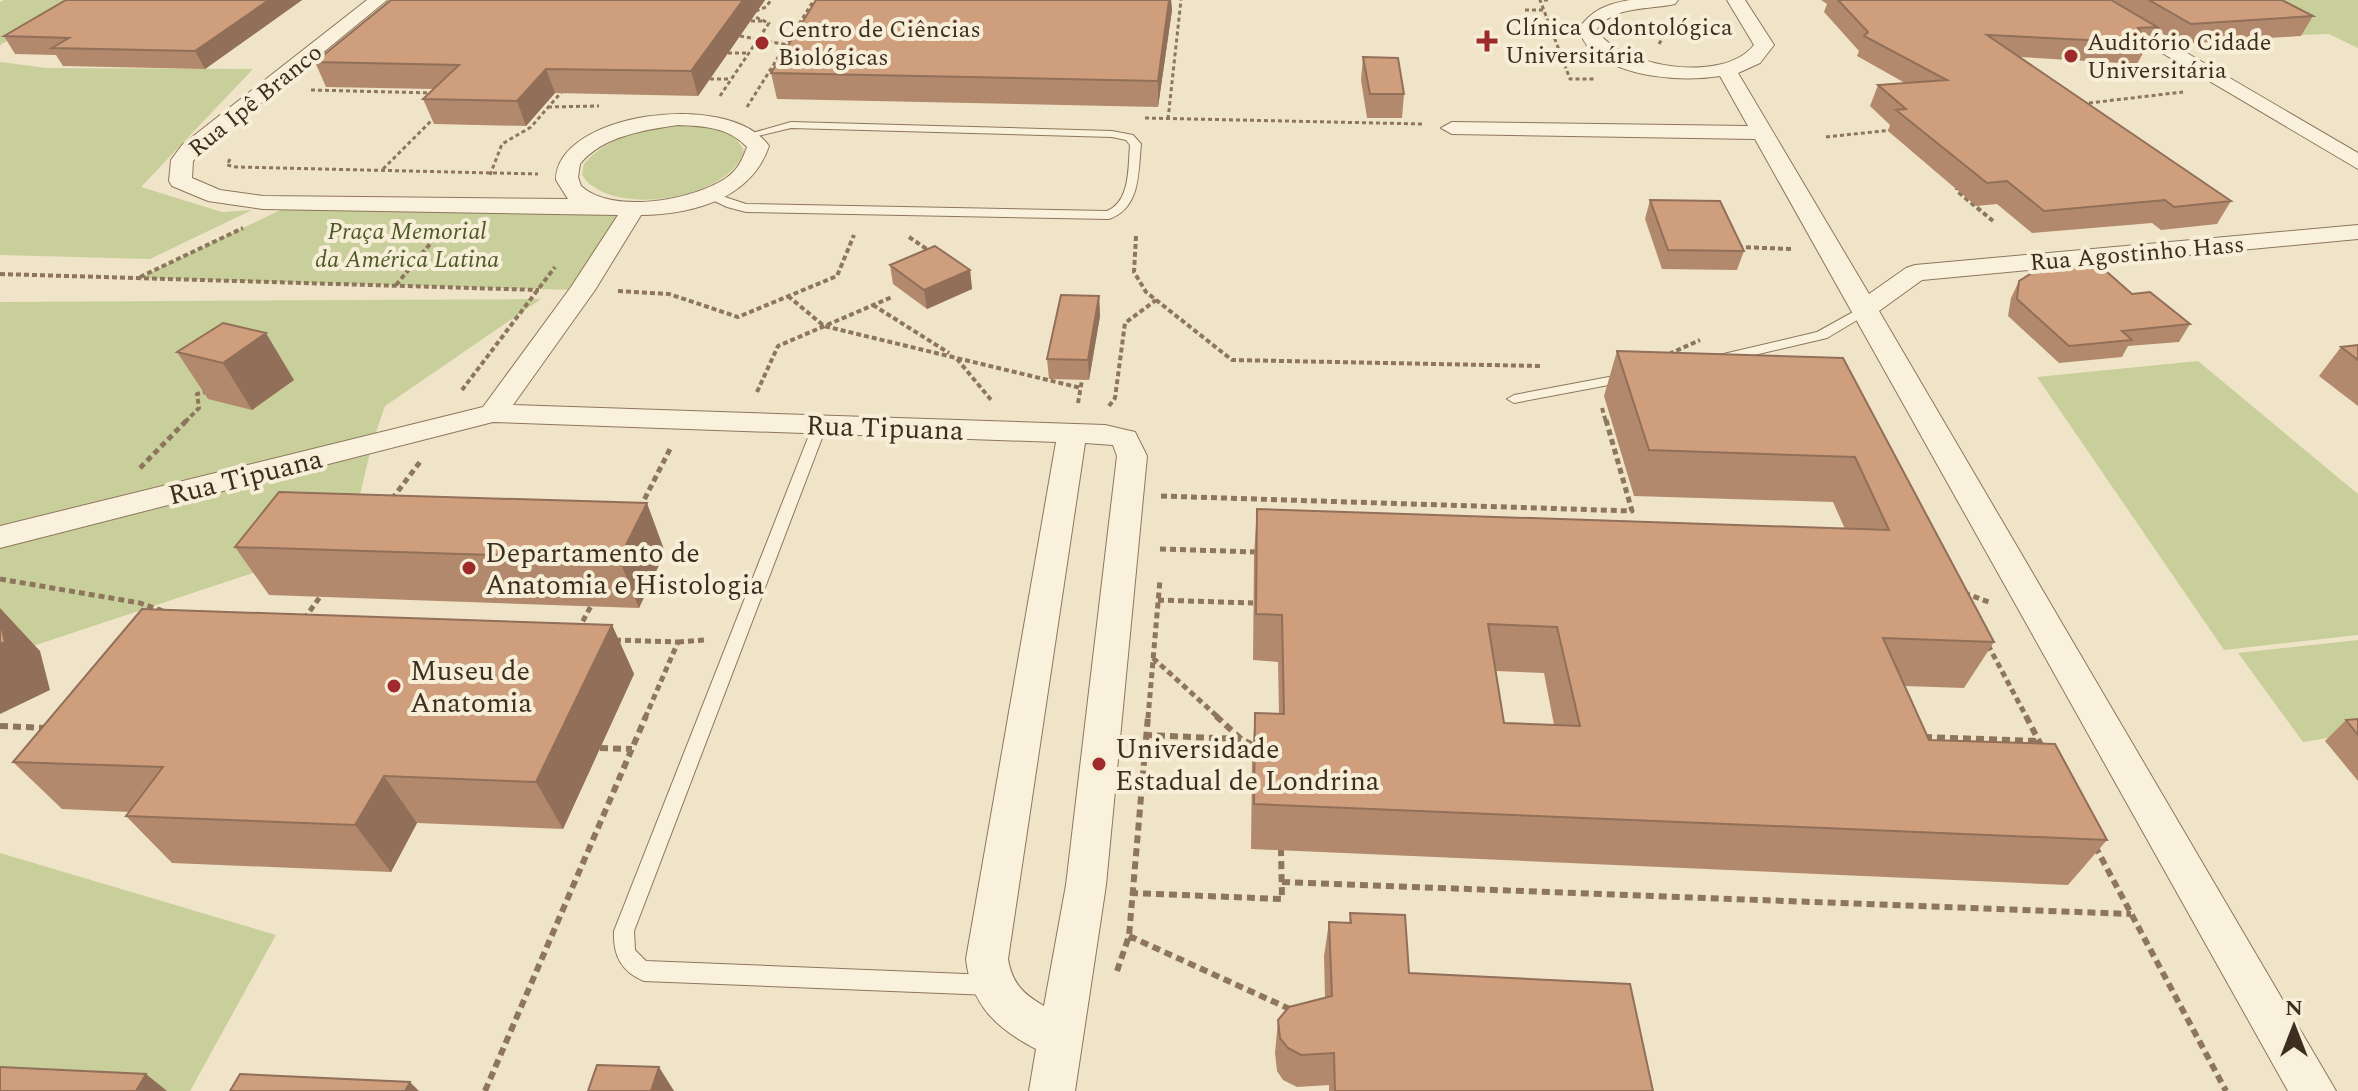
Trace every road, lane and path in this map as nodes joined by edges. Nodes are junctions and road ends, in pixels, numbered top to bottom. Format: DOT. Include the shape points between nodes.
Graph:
graph roads {
  1 [pos="378,0"];
  2 [pos="771,0"];
  3 [pos="814,0"];
  4 [pos="1181,0"];
  5 [pos="1669,0"];
  6 [pos="1736,0"];
  7 [pos="1761,0"];
  8 [pos="2102,9"];
  9 [pos="1525,10"];
  10 [pos="1543,10"];
  11 [pos="803,17"];
  12 [pos="814,17"];
  13 [pos="733,20"];
  14 [pos="764,21"];
  15 [pos="1660,21"];
  16 [pos="1751,23"];
  17 [pos="740,36"];
  18 [pos="760,36"];
  19 [pos="786,45"];
  20 [pos="800,47"];
  21 [pos="1655,50"];
  22 [pos="728,53"];
  23 [pos="749,53"];
  24 [pos="1726,69"];
  25 [pos="710,79"];
  26 [pos="731,79"];
  27 [pos="764,80"];
  28 [pos="776,80"];
  29 [pos="568,85"];
  30 [pos="303,89"];
  31 [pos="2189,91"];
  32 [pos="443,93"];
  33 [pos="719,98"];
  34 [pos="2089,103"];
  35 [pos="602,106"];
  36 [pos="548,107"];
  37 [pos="746,108"];
  38 [pos="436,115"];
  39 [pos="1444,126"];
  40 [pos="1899,129"];
  41 [pos="1762,133"];
  42 [pos="750,135"];
  43 [pos="1826,137"];
  44 [pos="230,159"];
  45 [pos="2358,162"];
  46 [pos="382,170"];
  47 [pos="492,173"];
  48 [pos="567,174"];
  49 [pos="1970,182"];
  50 [pos="710,195"];
  51 [pos="602,205"];
  52 [pos="633,209"];
  53 [pos="456,214"];
  54 [pos="1993,221"];
  55 [pos="250,225"];
  56 [pos="2358,232"];
  57 [pos="854,235"];
  58 [pos="1136,236"];
  59 [pos="909,237"];
  60 [pos="1726,247"];
  61 [pos="1793,249"];
  62 [pos="933,254"];
  63 [pos="560,260"];
  64 [pos="0,274"];
  65 [pos="139,278"];
  66 [pos="396,285"];
  67 [pos="538,290"];
  68 [pos="548,290"];
  69 [pos="606,291"];
  70 [pos="788,296"];
  71 [pos="892,297"];
  72 [pos="1156,300"];
  73 [pos="873,305"];
  74 [pos="1864,310"];
  75 [pos="824,326"];
  76 [pos="955,357"];
  77 [pos="1705,363"];
  78 [pos="1650,374"];
  79 [pos="1082,380"];
  80 [pos="1594,382"];
  81 [pos="219,388"];
  82 [pos="1081,388"];
  83 [pos="460,392"];
  84 [pos="1514,399"];
  85 [pos="1104,409"];
  86 [pos="493,413"];
  87 [pos="685,420"];
  88 [pos="744,422"];
  89 [pos="1074,422"];
  90 [pos="820,425"];
  91 [pos="994,431"];
  92 [pos="426,454"];
  93 [pos="147,474"];
  94 [pos="1128,494"];
  95 [pos="388,504"];
  96 [pos="639,510"];
  97 [pos="0,537"];
  98 [pos="1123,548"];
  99 [pos="1274,553"];
  100 [pos="0,579"];
  101 [pos="320,597"];
  102 [pos="1117,598"];
  103 [pos="1253,603"];
  104 [pos="1966,604"];
  105 [pos="591,606"];
  106 [pos="175,618"];
  107 [pos="2041,619"];
  108 [pos="298,629"];
  109 [pos="574,639"];
  110 [pos="604,639"];
  111 [pos="1986,643"];
  112 [pos="1153,658"];
  113 [pos="0,726"];
  114 [pos="63,728"];
  115 [pos="1103,733"];
  116 [pos="1911,736"];
  117 [pos="1241,739"];
  118 [pos="2039,741"];
  119 [pos="600,748"];
  120 [pos="632,749"];
  121 [pos="1267,752"];
  122 [pos="2046,755"];
  123 [pos="2089,835"];
  124 [pos="1281,850"];
  125 [pos="1282,882"];
  126 [pos="1123,892"];
  127 [pos="2131,914"];
  128 [pos="1129,936"];
  129 [pos="992,985"];
  130 [pos="1308,1017"];
  131 [pos="1060,1038"];
  132 [pos="485,1091"];
  133 [pos="1052,1091"];
  134 [pos="2226,1091"];
  135 [pos="2313,1091"];
  1 -- 53 [label="street, Rua Ipê Branco" via="190,150 182,160 180,181 192,190 236,199"];
  2 -- 14 [label="path" via="748,14"];
  3 -- 11 [label="path"];
  4 -- 39 [label="path" via="1168,119"];
  5 -- 24 [label="street" via="1604,13 1591,20 1589,39 1634,66 1680,73"];
  6 -- 16 [label="street"];
  7 -- 16 [label="street"];
  8 -- 45 [label="street"];
  9 -- 10 [label="path"];
  11 -- 12 [label="path"];
  11 -- 19 [label="path"];
  13 -- 14 [label="path"];
  14 -- 18 [label="path" via="769,23"];
  15 -- 21 [label="path" via="1667,31"];
  16 -- 24 [label="street" via="1764,45 1762,53"];
  17 -- 18 [label="path"];
  18 -- 19 [label="path"];
  18 -- 23 [label="path"];
  19 -- 20 [label="path"];
  19 -- 27 [label="path"];
  22 -- 23 [label="path"];
  23 -- 26 [label="path"];
  24 -- 41 [label="street"];
  25 -- 26 [label="path"];
  26 -- 33 [label="path"];
  27 -- 28 [label="path"];
  27 -- 37 [label="path"];
  29 -- 36 [label="path"];
  30 -- 32 [label="path"];
  31 -- 34 [label="path"];
  35 -- 36 [label="path"];
  36 -- 47 [label="path" via="531,127 502,144"];
  38 -- 46 [label="path"];
  39 -- 41 [label="street"];
  40 -- 43 [label="path"];
  41 -- 74 [label="street"];
  42 -- 48 [label="street" via="706,120 647,123 593,142 575,156"];
  42 -- 50 [label="street, Rua Ipê Branco" via="758,146 758,160 747,174"];
  42 -- 50 [label="lane" via="791,125 1112,134 1136,144 1127,203 1109,215 746,208"];
  44 -- 46 [label="path" via="227,165 236,167"];
  46 -- 47 [label="path"];
  47 -- 48 [label="path"];
  47 -- 53 [label="path"];
  48 -- 51 [label="street" via="568,185 580,197"];
  49 -- 54 [label="path" via="1956,183 1957,191"];
  50 -- 52 [label="street, Rua Ipê Branco"];
  51 -- 52 [label="street, Rua Ipê Branco"];
  51 -- 53 [label="street, Rua Ipê Branco"];
  52 -- 86 [label="street"];
  53 -- 66 [label="path"];
  55 -- 65 [label="path"];
  56 -- 74 [label="street, Rua Agostinho Hass" via="1915,273"];
  57 -- 70 [label="path" via="837,276"];
  58 -- 72 [label="path" via="1131,272"];
  59 -- 62 [label="path"];
  60 -- 61 [label="path"];
  63 -- 67 [label="path"];
  64 -- 65 [label="path"];
  65 -- 66 [label="path"];
  66 -- 67 [label="path"];
  67 -- 68 [label="path"];
  67 -- 83 [label="path"];
  69 -- 70 [label="path" via="669,294 738,317"];
  70 -- 75 [label="path"];
  71 -- 73 [label="path"];
  72 -- 80 [label="path" via="1232,360 1589,367"];
  72 -- 85 [label="path" via="1125,323 1115,398"];
  73 -- 75 [label="path"];
  73 -- 76 [label="path"];
  74 -- 77 [label="lane" via="1822,335"];
  74 -- 107 [label="street"];
  75 -- 76 [label="path"];
  75 -- 88 [label="path" via="778,346"];
  76 -- 82 [label="path"];
  76 -- 91 [label="path" via="999,409"];
  78 -- 80 [label="lane"];
  79 -- 82 [label="path"];
  80 -- 84 [label="lane"];
  80 -- 94 [label="path" via="1632,511"];
  81 -- 93 [label="path" via="197,394 199,408 132,477"];
  82 -- 89 [label="path"];
  86 -- 87 [label="street, Rua Tipuana"];
  86 -- 97 [label="street, Rua Tipuana"];
  87 -- 88 [label="street, Rua Tipuana"];
  87 -- 96 [label="path"];
  88 -- 90 [label="street, Rua Tipuana"];
  89 -- 91 [label="street, Rua Tipuana"];
  89 -- 94 [label="street, Rua Tipuana" via="1129,443"];
  89 -- 129 [label="street" via="987,959"];
  90 -- 91 [label="street, Rua Tipuana"];
  90 -- 129 [label="lane" via="624,931 624,953 644,971"];
  92 -- 95 [label="path"];
  94 -- 98 [label="street, Rua Tipuana"];
  98 -- 99 [label="path"];
  98 -- 102 [label="street, Rua Tipuana"];
  100 -- 106 [label="path" via="140,603 171,611"];
  101 -- 108 [label="path"];
  102 -- 103 [label="path"];
  102 -- 115 [label="street, Rua Tipuana"];
  104 -- 107 [label="path" via="1959,592"];
  105 -- 109 [label="path"];
  107 -- 135 [label="street"];
  110 -- 120 [label="path" via="678,642"];
  111 -- 118 [label="path"];
  112 -- 117 [label="path"];
  113 -- 114 [label="path"];
  115 -- 117 [label="path"];
  115 -- 131 [label="street, Rua Tipuana" via="1086,885"];
  116 -- 118 [label="path"];
  117 -- 121 [label="path"];
  118 -- 122 [label="path"];
  119 -- 120 [label="path"];
  120 -- 132 [label="path"];
  123 -- 127 [label="path"];
  124 -- 125 [label="path"];
  125 -- 126 [label="path" via="1282,899"];
  125 -- 127 [label="path"];
  127 -- 134 [label="path"];
  128 -- 130 [label="path"];
  129 -- 131 [label="street" via="1020,1017"];
  131 -- 133 [label="street, Rua Tipuana"];
}
